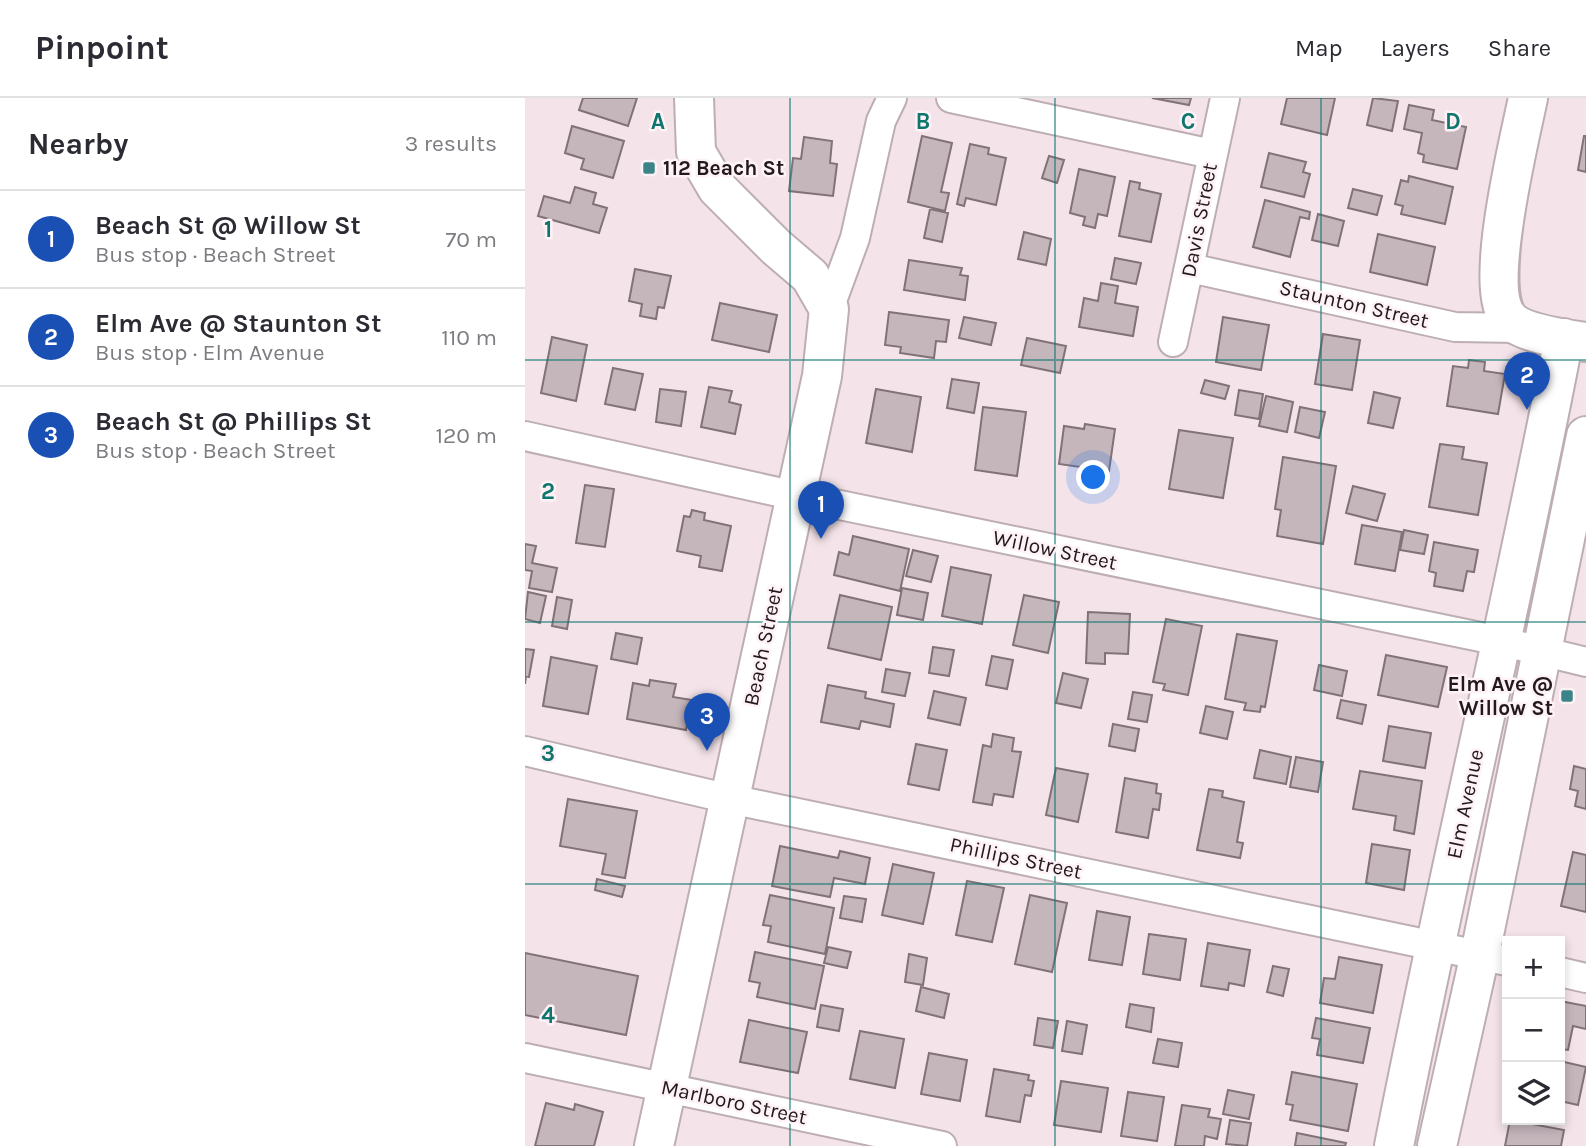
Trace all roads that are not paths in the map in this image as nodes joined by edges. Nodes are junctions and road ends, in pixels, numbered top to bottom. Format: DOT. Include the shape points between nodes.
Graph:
graph roads {
  1 [pos="694,98"];
  2 [pos="892,98"];
  3 [pos="951,98"];
  4 [pos="1225,98"];
  5 [pos="1528,98"];
  6 [pos="1212,154"];
  7 [pos="1190,268"];
  8 [pos="829,309"];
  9 [pos="1520,328"];
  10 [pos="1575,340"];
  11 [pos="1173,342"];
  12 [pos="525,436"];
  13 [pos="1586,436"];
  14 [pos="796,496"];
  15 [pos="1500,641"];
  16 [pos="1542,652"];
  17 [pos="1586,662"];
  18 [pos="525,751"];
  19 [pos="730,799"];
  20 [pos="1434,946"];
  21 [pos="1494,958"];
  22 [pos="1565,973"];
  23 [pos="1586,978"];
  24 [pos="525,1058"];
  25 [pos="666,1087"];
  26 [pos="654,1146"];
  27 [pos="942,1146"];
  28 [pos="1394,1146"];
  29 [pos="1437,1146"];
  1 -- 8 [label="street" via="696,152 717,188 810,276"];
  2 -- 8 [label="street, Beach Street" via="881,121 855,238"];
  3 -- 6 [label="street"];
  4 -- 6 [label="street, Davis Street"];
  5 -- 9 [label="street" via="1499,264 1507,318"];
  6 -- 7 [label="street, Davis Street"];
  7 -- 9 [label="street, Staunton Street" via="1455,327"];
  7 -- 11 [label="street, Davis Street"];
  8 -- 14 [label="street, Beach Street" via="822,376"];
  9 -- 10 [label="street"];
  10 -- 15 [label="street, Elm Avenue"];
  12 -- 14 [label="street, Willow Street"];
  13 -- 16 [label="street"];
  14 -- 15 [label="street, Willow Street"];
  14 -- 19 [label="street, Beach Street"];
  15 -- 16 [label="street, Willow Street"];
  15 -- 20 [label="street, Elm Avenue"];
  16 -- 17 [label="street, Willow Street"];
  16 -- 21 [label="street"];
  18 -- 19 [label="street, Phillips Street"];
  19 -- 20 [label="street, Phillips Street"];
  19 -- 25 [label="street, Beach Street"];
  20 -- 21 [label="street, Phillips Street"];
  20 -- 28 [label="street, Elm Avenue"];
  21 -- 29 [label="street"];
  22 -- 23 [label="street"];
  24 -- 25 [label="street, Marlboro Street"];
  25 -- 26 [label="street, Beach Street"];
  25 -- 27 [label="street, Marlboro Street"];
}
